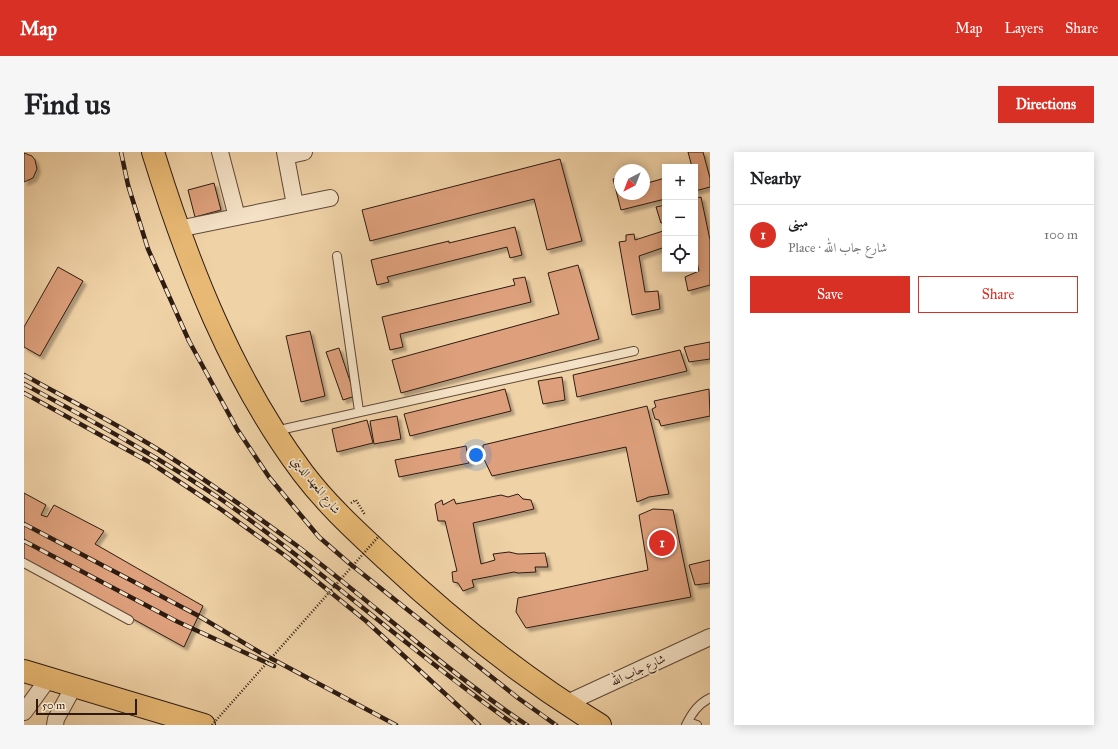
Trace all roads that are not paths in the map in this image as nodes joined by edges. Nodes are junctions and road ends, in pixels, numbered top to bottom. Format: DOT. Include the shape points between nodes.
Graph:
graph roads {
  1 [pos="153,152"];
  2 [pos="220,152"];
  3 [pos="304,152"];
  4 [pos="285,154"];
  5 [pos="330,198"];
  6 [pos="295,205"];
  7 [pos="237,217"];
  8 [pos="178,229"];
  9 [pos="337,256"];
  10 [pos="634,351"];
  11 [pos="359,411"];
  12 [pos="274,431"];
  13 [pos="24,563"];
  14 [pos="129,620"];
  15 [pos="710,637"];
  16 [pos="24,671"];
  17 [pos="48,679"];
  18 [pos="74,686"];
  19 [pos="710,698"];
  20 [pos="565,704"];
  21 [pos="24,712"];
  22 [pos="687,723"];
  23 [pos="55,725"];
  24 [pos="204,725"];
  25 [pos="600,725"];
  26 [pos="697,725"];
  1 -- 8 [label="main road, شارع المعهد الديني"];
  2 -- 7 [label="street"];
  3 -- 4 [label="street"];
  4 -- 6 [label="street"];
  5 -- 6 [label="street"];
  6 -- 7 [label="street"];
  7 -- 8 [label="street"];
  8 -- 12 [label="main road, شارع المعهد الديني" via="234,362"];
  9 -- 11 [label="lane"];
  10 -- 11 [label="lane"];
  11 -- 12 [label="lane"];
  12 -- 20 [label="main road, شارع المعهد الديني" via="304,474 335,511 406,578 477,640"];
  13 -- 14 [label="lane"];
  15 -- 20 [label="street, شارع جاب الله"];
  16 -- 17 [label="main road"];
  17 -- 18 [label="main road"];
  17 -- 21 [label="street"];
  18 -- 23 [label="street"];
  18 -- 24 [label="main road"];
  19 -- 22 [label="lane" via="694,711"];
  20 -- 25 [label="main road, شارع المعهد الديني"];
  22 -- 26 [label="lane"];
}
